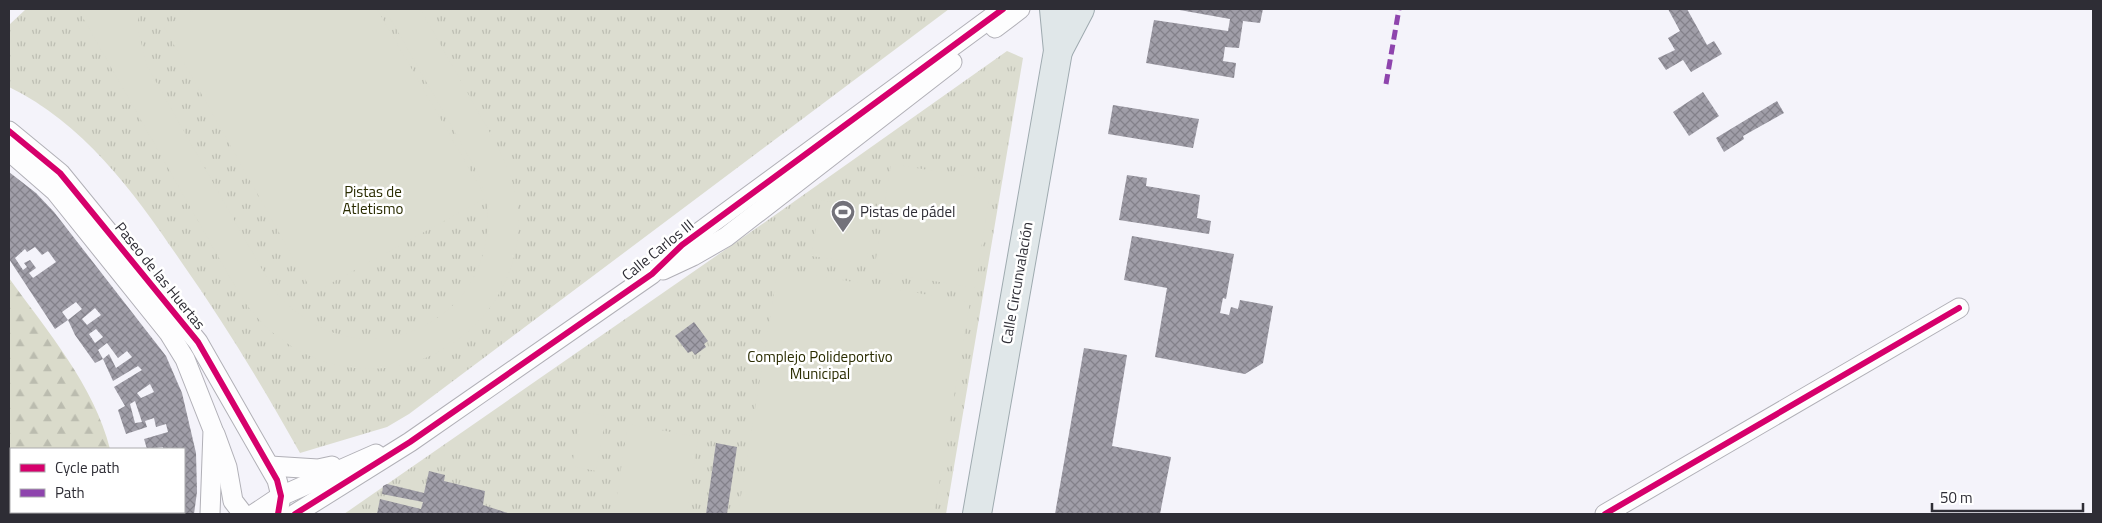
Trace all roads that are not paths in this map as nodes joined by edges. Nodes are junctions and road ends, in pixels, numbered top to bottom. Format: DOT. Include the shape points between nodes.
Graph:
graph roads {
  1 [pos="1002,9"];
  2 [pos="1020,9"];
  3 [pos="1054,9"];
  4 [pos="1080,9"];
  5 [pos="1058,51"];
  6 [pos="9,130"];
  7 [pos="9,151"];
  8 [pos="652,274"];
  9 [pos="1960,308"];
  10 [pos="213,430"];
  11 [pos="410,442"];
  12 [pos="360,459"];
  13 [pos="270,466"];
  14 [pos="269,508"];
  15 [pos="210,514"];
  16 [pos="243,514"];
  17 [pos="295,514"];
  18 [pos="977,514"];
  19 [pos="1605,514"];
  1 -- 8 [label="street, Calle Carlos III" via="682,245"];
  2 -- 8 [label="street, Calle Carlos III" via="726,237"];
  3 -- 5 [label="main road"];
  4 -- 5 [label="main road"];
  5 -- 18 [label="main road, Calle Circunvalación"];
  6 -- 13 [label="street, Paseo de las Huertas" via="60,173 198,342"];
  7 -- 10 [label="street, Paseo de las Huertas" via="55,192 169,333 185,359"];
  8 -- 11 [label="street, Calle Carlos III"];
  9 -- 19 [label="street"];
  10 -- 15 [label="street, Paseo de las Huertas"];
  10 -- 16 [label="street, Paseo de las Huertas" via="226,462 233,501"];
  11 -- 12 [label="street, Calle Carlos III"];
  11 -- 17 [label="street, Calle Carlos III"];
  12 -- 13 [label="street" via="318,469"];
  12 -- 14 [label="street, Calle Carlos III"];
  13 -- 14 [label="street, Paseo de las Huertas" via="281,490"];
}
